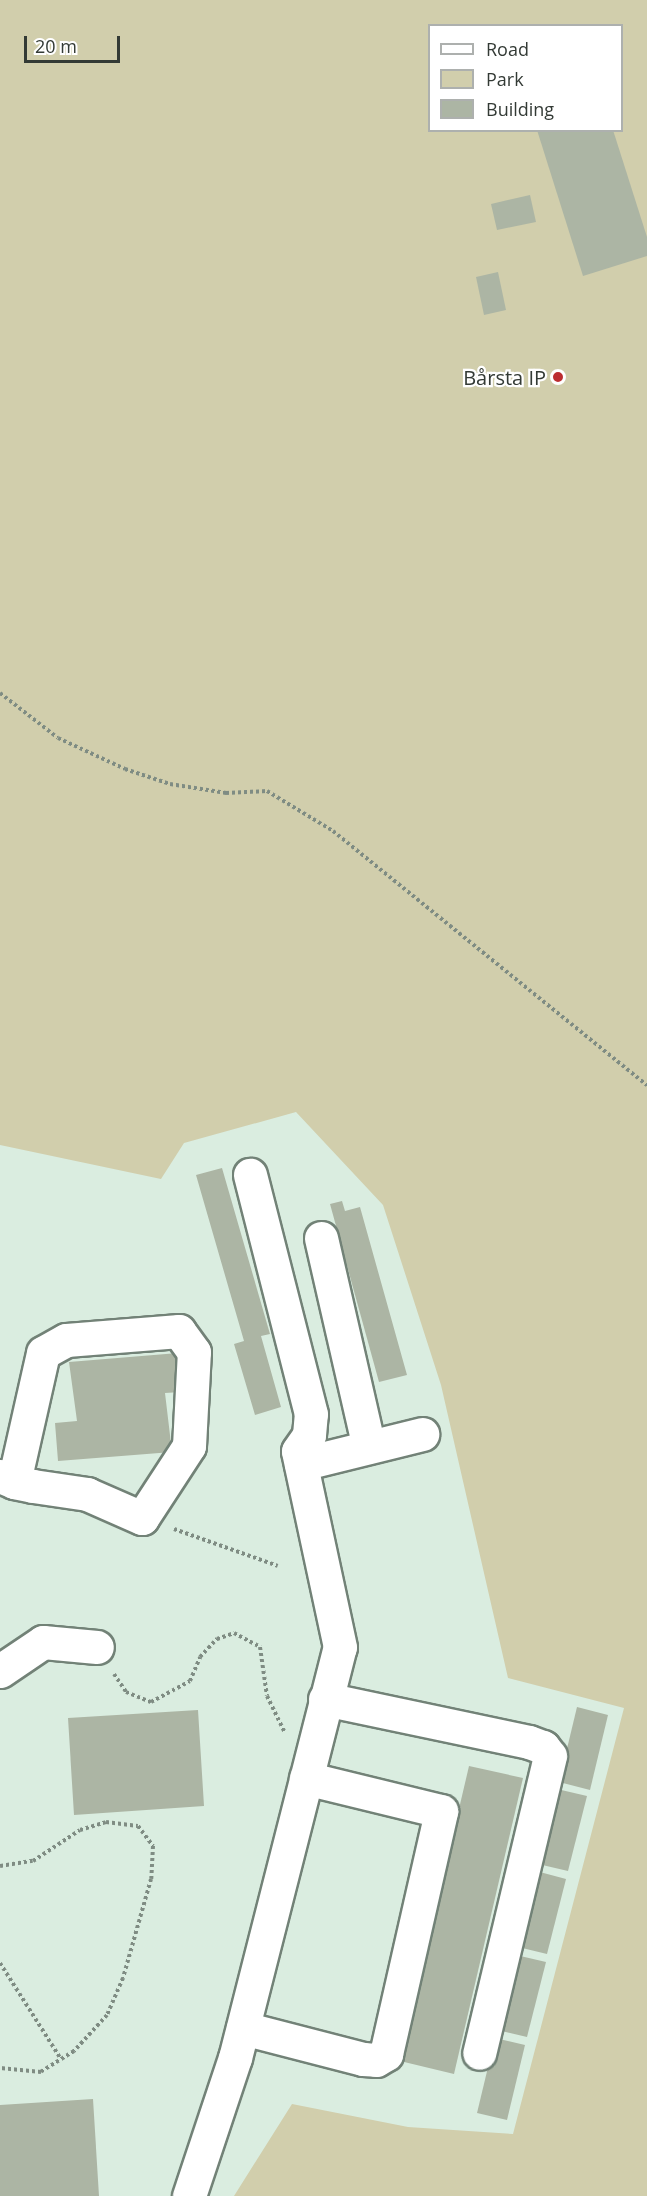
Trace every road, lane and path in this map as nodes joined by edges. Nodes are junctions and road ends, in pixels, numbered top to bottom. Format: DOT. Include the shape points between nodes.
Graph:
graph roads {
  1 [pos="0,693"];
  2 [pos="647,1085"];
  3 [pos="250,1175"];
  4 [pos="321,1238"];
  5 [pos="422,1434"];
  6 [pos="369,1447"];
  7 [pos="301,1464"];
  8 [pos="7,1479"];
  9 [pos="142,1518"];
  10 [pos="278,1566"];
  11 [pos="97,1647"];
  12 [pos="0,1671"];
  13 [pos="325,1699"];
  14 [pos="306,1778"];
  15 [pos="0,1866"];
  16 [pos="0,1963"];
  17 [pos="243,2028"];
  18 [pos="479,2053"];
  19 [pos="61,2059"];
  20 [pos="0,2068"];
  21 [pos="189,2196"];
  1 -- 2 [label="path" via="58,738 125,769 170,784 226,793 267,791 333,831 594,1038"];
  3 -- 7 [label="lane" via="311,1414 309,1435 298,1451"];
  4 -- 6 [label="lane"];
  5 -- 6 [label="lane"];
  6 -- 7 [label="lane"];
  7 -- 13 [label="lane" via="340,1637"];
  8 -- 9 [label="lane" via="87,1494"];
  8 -- 9 [label="lane" via="43,1353 66,1340 179,1331 194,1352 189,1446"];
  9 -- 10 [label="path"];
  11 -- 12 [label="lane" via="43,1642"];
  11 -- 14 [label="path" via="126,1692 151,1702 190,1681 200,1657 216,1639 234,1633 260,1647 267,1696"];
  13 -- 14 [label="lane"];
  13 -- 18 [label="lane" via="529,1742 550,1756"];
  14 -- 17 [label="lane"];
  14 -- 17 [label="lane" via="441,1811 386,2054 376,2060 363,2059"];
  15 -- 19 [label="path" via="33,1861 80,1830 106,1822 138,1827 153,1846 151,1879 123,1978 107,2015"];
  16 -- 19 [label="path"];
  17 -- 21 [label="lane"];
  19 -- 20 [label="path" via="41,2072"];
}
